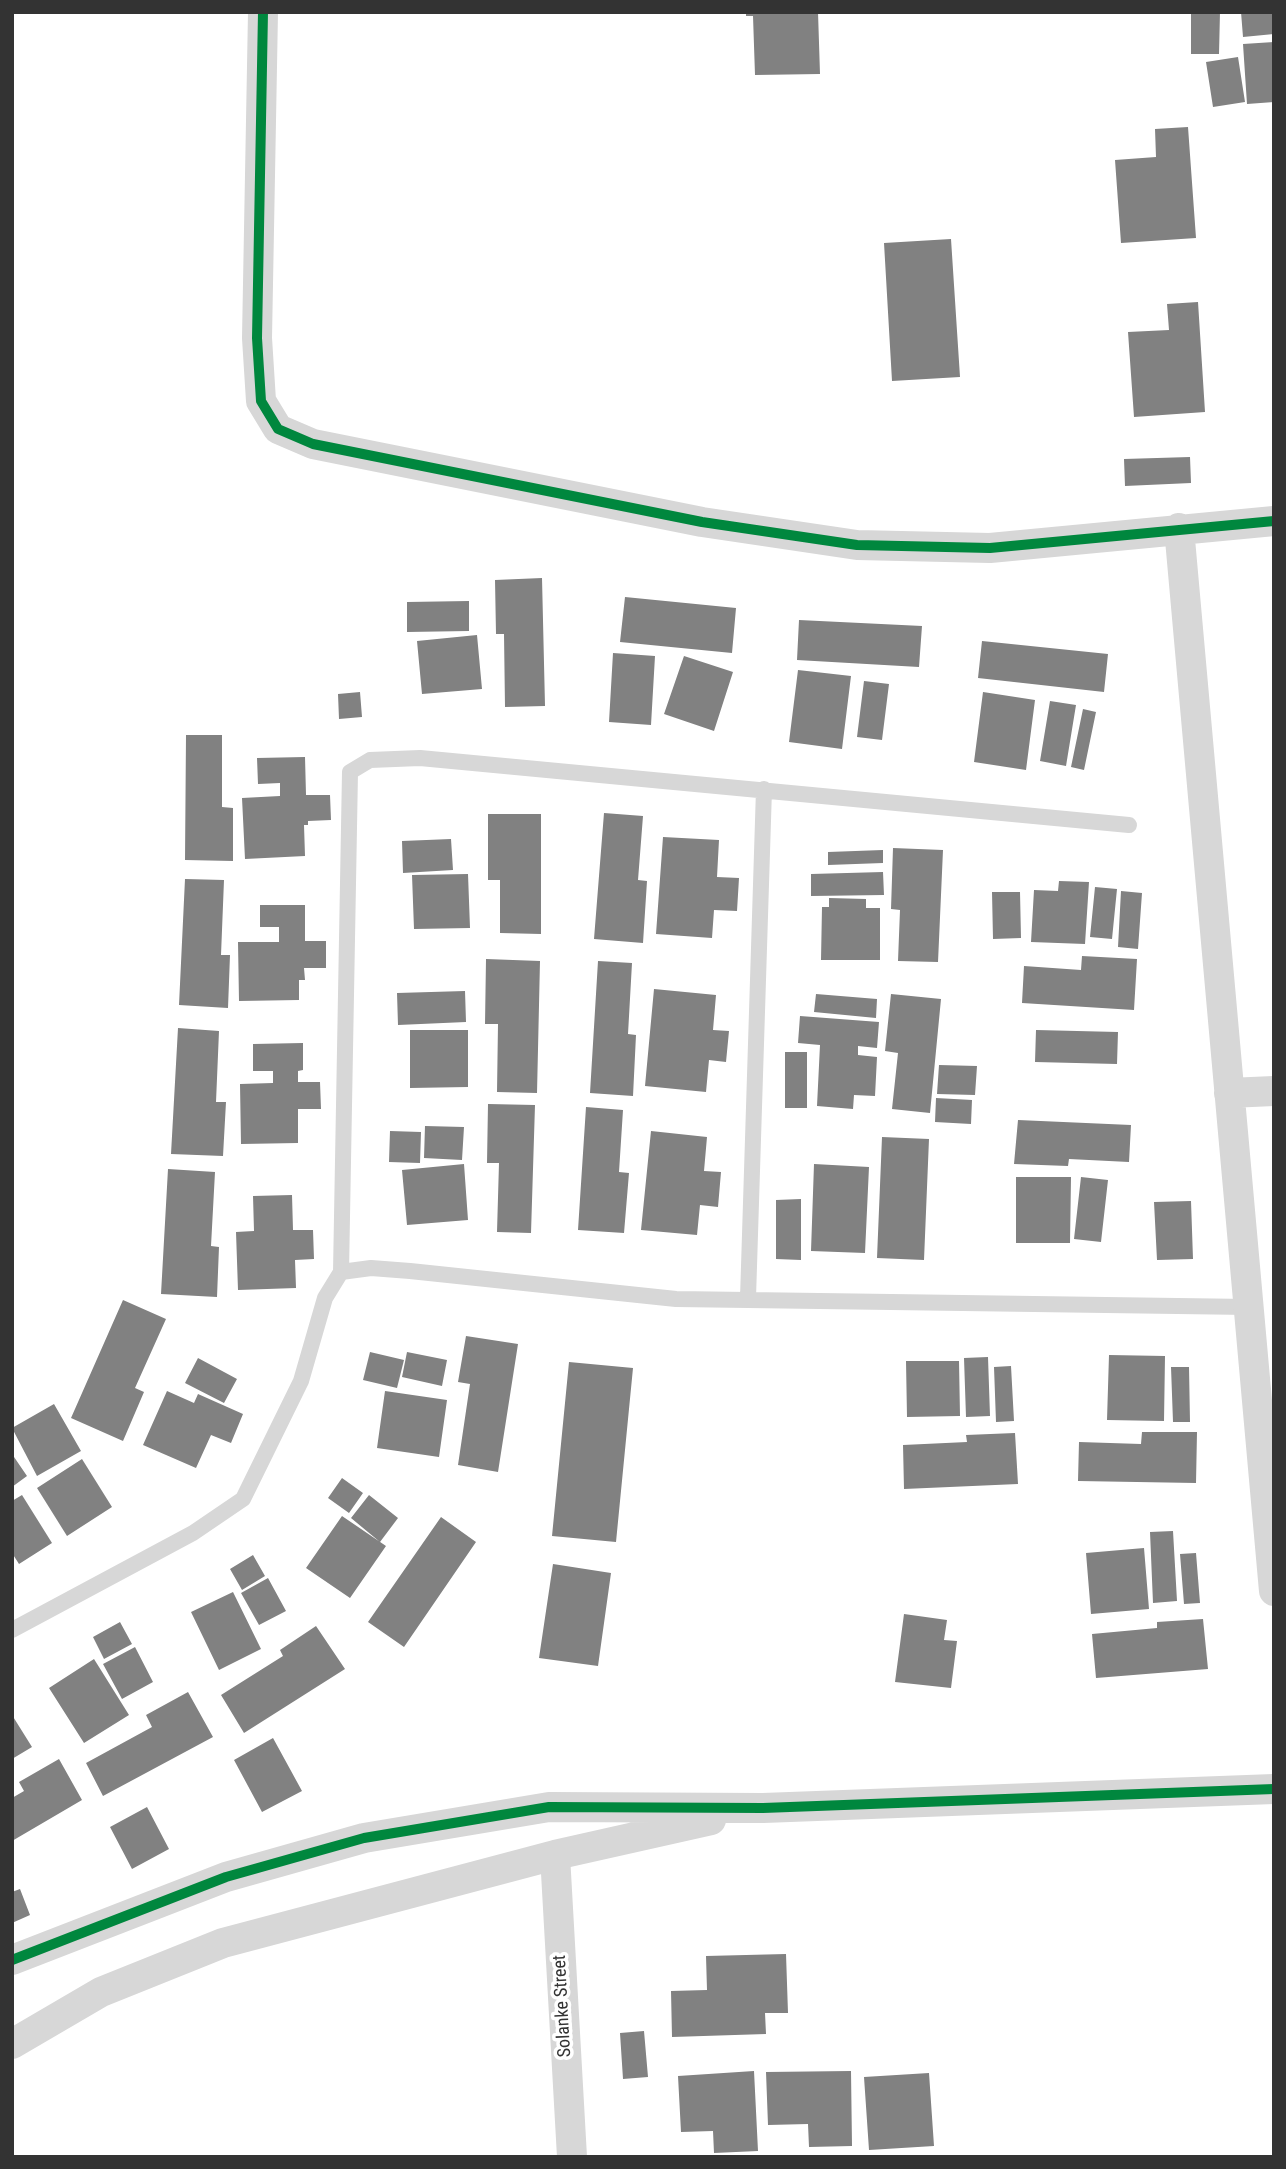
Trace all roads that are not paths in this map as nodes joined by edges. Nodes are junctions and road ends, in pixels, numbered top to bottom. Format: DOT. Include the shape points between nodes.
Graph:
graph roads {
  1 [pos="264,12"];
  2 [pos="1274,521"];
  3 [pos="1179,528"];
  4 [pos="764,789"];
  5 [pos="1129,825"];
  6 [pos="1274,1091"];
  7 [pos="1229,1093"];
  8 [pos="341,1272"];
  9 [pos="748,1298"];
  10 [pos="1248,1307"];
  11 [pos="1274,1591"];
  12 [pos="12,1630"];
  13 [pos="1274,1789"];
  14 [pos="763,1808"];
  15 [pos="555,1855"];
  16 [pos="12,1960"];
  17 [pos="12,2044"];
  18 [pos="572,2157"];
  1 -- 3 [label="street" via="257,338 261,401 278,429 313,444 675,517 857,545 990,548"];
  2 -- 3 [label="street"];
  3 -- 7 [label="street"];
  4 -- 5 [label="lane"];
  4 -- 8 [label="lane" via="420,758 370,760 350,772"];
  4 -- 9 [label="lane"];
  6 -- 7 [label="street"];
  7 -- 10 [label="street"];
  8 -- 9 [label="lane" via="371,1268 676,1299"];
  8 -- 12 [label="lane" via="325,1298 301,1381 243,1499 193,1533"];
  9 -- 10 [label="lane"];
  10 -- 11 [label="street"];
  13 -- 14 [label="street"];
  14 -- 15 [label="street"];
  14 -- 16 [label="street" via="549,1807 364,1838 226,1877"];
  15 -- 17 [label="street" via="223,1943 101,1992"];
  15 -- 18 [label="street, Solanke Street"];
}
